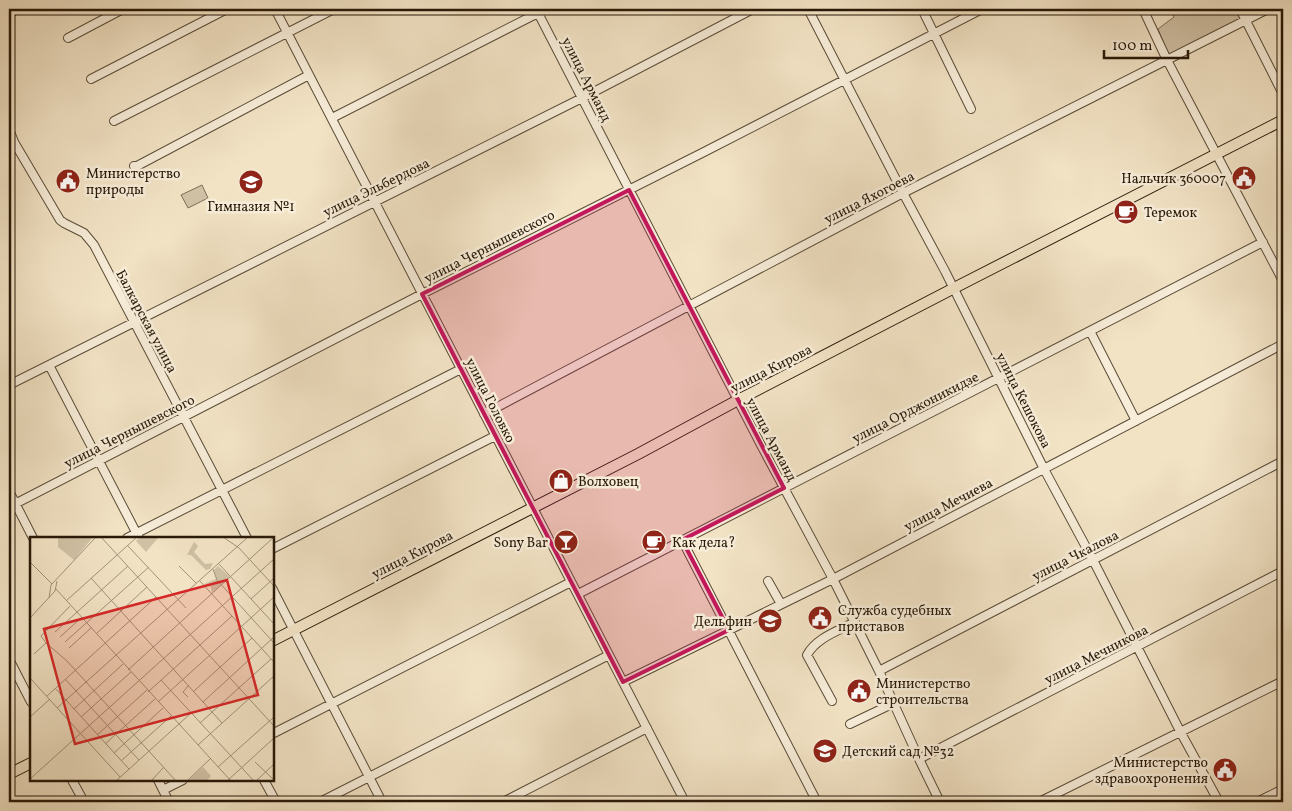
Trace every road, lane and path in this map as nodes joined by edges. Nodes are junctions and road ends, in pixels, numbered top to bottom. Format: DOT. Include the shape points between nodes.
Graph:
graph roads {
  1 [pos="17,9"];
  2 [pos="124,9"];
  3 [pos="227,9"];
  4 [pos="275,9"];
  5 [pos="334,9"];
  6 [pos="753,9"];
  7 [pos="808,9"];
  8 [pos="922,9"];
  9 [pos="982,9"];
  10 [pos="1143,9"];
  11 [pos="1240,9"];
  12 [pos="1268,9"];
  13 [pos="540,10"];
  14 [pos="9,14"];
  15 [pos="1245,20"];
  16 [pos="287,33"];
  17 [pos="934,33"];
  18 [pos="68,38"];
  19 [pos="1167,60"];
  20 [pos="309,75"];
  21 [pos="91,79"];
  22 [pos="844,80"];
  23 [pos="1283,94"];
  24 [pos="582,98"];
  25 [pos="971,109"];
  26 [pos="332,118"];
  27 [pos="1283,120"];
  28 [pos="114,121"];
  29 [pos="9,129"];
  30 [pos="1217,154"];
  31 [pos="134,166"];
  32 [pos="629,190"];
  33 [pos="903,193"];
  34 [pos="375,202"];
  35 [pos="1263,242"];
  36 [pos="1283,281"];
  37 [pos="954,289"];
  38 [pos="422,294"];
  39 [pos="690,305"];
  40 [pos="134,323"];
  41 [pos="1090,330"];
  42 [pos="1283,344"];
  43 [pos="49,364"];
  44 [pos="461,369"];
  45 [pos="999,378"];
  46 [pos="9,385"];
  47 [pos="738,400"];
  48 [pos="484,414"];
  49 [pos="183,417"];
  50 [pos="1136,421"];
  51 [pos="495,436"];
  52 [pos="98,460"];
  53 [pos="1283,461"];
  54 [pos="1044,469"];
  55 [pos="784,488"];
  56 [pos="9,491"];
  57 [pos="222,491"];
  58 [pos="12,505"];
  59 [pos="532,508"];
  60 [pos="138,536"];
  61 [pos="32,537"];
  62 [pos="246,537"];
  63 [pos="682,540"];
  64 [pos="274,548"];
  65 [pos="1093,560"];
  66 [pos="1283,571"];
  67 [pos="833,579"];
  68 [pos="768,581"];
  69 [pos="571,582"];
  70 [pos="274,592"];
  71 [pos="578,594"];
  72 [pos="781,604"];
  73 [pos="854,622"];
  74 [pos="294,630"];
  75 [pos="729,630"];
  76 [pos="274,640"];
  77 [pos="1137,647"];
  78 [pos="609,655"];
  79 [pos="9,659"];
  80 [pos="879,671"];
  81 [pos="1283,681"];
  82 [pos="623,682"];
  83 [pos="30,700"];
  84 [pos="832,701"];
  85 [pos="894,703"];
  86 [pos="332,704"];
  87 [pos="850,724"];
  88 [pos="646,728"];
  89 [pos="1181,732"];
  90 [pos="274,733"];
  91 [pos="919,759"];
  92 [pos="30,764"];
  93 [pos="9,774"];
  94 [pos="369,777"];
  95 [pos="73,781"];
  96 [pos="158,781"];
  97 [pos="181,781"];
  98 [pos="265,781"];
  99 [pos="1283,789"];
  100 [pos="163,790"];
  101 [pos="684,800"];
  102 [pos="84,802"];
  103 [pos="169,802"];
  104 [pos="276,802"];
  105 [pos="320,802"];
  106 [pos="382,802"];
  107 [pos="503,802"];
  108 [pos="674,802"];
  109 [pos="817,802"];
  110 [pos="940,802"];
  111 [pos="1039,802"];
  112 [pos="1219,802"];
  113 [pos="1258,802"];
  1 -- 14 [label="street"];
  2 -- 18 [label="street"];
  3 -- 21 [label="street"];
  4 -- 16 [label="street, улица Головко"];
  5 -- 16 [label="street"];
  6 -- 24 [label="street, улица Эльбердова"];
  7 -- 22 [label="street, улица Кешокова"];
  8 -- 17 [label="street"];
  9 -- 17 [label="street, улица Чернышевского"];
  10 -- 19 [label="street"];
  11 -- 15 [label="street"];
  12 -- 15 [label="street, улица Яхогоева"];
  13 -- 24 [label="street, улица Арманд"];
  13 -- 26 [label="street"];
  15 -- 19 [label="street, улица Яхогоева"];
  15 -- 23 [label="street"];
  16 -- 20 [label="street, улица Головко"];
  16 -- 28 [label="street"];
  17 -- 22 [label="street, улица Чернышевского"];
  17 -- 25 [label="street"];
  19 -- 30 [label="street"];
  19 -- 33 [label="street, улица Яхогоева"];
  20 -- 26 [label="street, улица Головко"];
  20 -- 31 [label="street"];
  22 -- 32 [label="street, улица Чернышевского"];
  22 -- 33 [label="street, улица Кешокова"];
  24 -- 32 [label="street, улица Арманд"];
  24 -- 34 [label="street, улица Эльбердова"];
  26 -- 34 [label="street, улица Головко"];
  27 -- 30 [label="main road, улица Кирова"];
  29 -- 40 [label="street, Балкарская улица" via="54,213 64,223 84,233 94,245"];
  30 -- 35 [label="street"];
  30 -- 37 [label="main road, улица Кирова"];
  32 -- 38 [label="street, улица Чернышевского"];
  32 -- 39 [label="street, улица Арманд"];
  33 -- 37 [label="street, улица Кешокова"];
  33 -- 39 [label="street, улица Яхогоева"];
  34 -- 38 [label="street, улица Головко"];
  34 -- 40 [label="street, улица Эльбердова"];
  35 -- 36 [label="street"];
  35 -- 41 [label="street, улица Орджоникидзе"];
  37 -- 45 [label="street, улица Кешокова"];
  37 -- 47 [label="main road, улица Кирова"];
  38 -- 44 [label="street, улица Головко"];
  38 -- 49 [label="street, улица Чернышевского"];
  39 -- 47 [label="street, улица Арманд"];
  39 -- 48 [label="street, улица Яхогоева"];
  40 -- 43 [label="street, улица Эльбердова"];
  40 -- 49 [label="street, Балкарская улица"];
  41 -- 45 [label="street, улица Орджоникидзе"];
  41 -- 50 [label="street"];
  42 -- 50 [label="street, улица Мечиева"];
  43 -- 46 [label="street, улица Эльбердова"];
  43 -- 52 [label="street"];
  44 -- 48 [label="street, улица Головко"];
  44 -- 57 [label="street"];
  45 -- 54 [label="street, улица Кешокова"];
  45 -- 55 [label="street, улица Орджоникидзе"];
  47 -- 55 [label="street, улица Арманд"];
  47 -- 59 [label="main road, улица Кирова"];
  48 -- 51 [label="street, улица Головко"];
  49 -- 52 [label="street, улица Чернышевского"];
  49 -- 57 [label="street, Балкарская улица"];
  50 -- 54 [label="street, улица Мечиева"];
  51 -- 59 [label="street, улица Головко"];
  51 -- 64 [label="street"];
  52 -- 58 [label="street, улица Чернышевского"];
  52 -- 60 [label="street"];
  53 -- 65 [label="street, улица Чкалова"];
  54 -- 65 [label="street, улица Кешокова"];
  54 -- 67 [label="street, улица Мечиева"];
  55 -- 63 [label="street, улица Орджоникидзе"];
  55 -- 67 [label="street, улица Арманд"];
  56 -- 58 [label="street"];
  57 -- 60 [label="street"];
  57 -- 62 [label="street, Балкарская улица"];
  58 -- 61 [label="street"];
  59 -- 69 [label="street, улица Головко"];
  59 -- 74 [label="main road, улица Кирова"];
  63 -- 71 [label="street, улица Орджоникидзе"];
  63 -- 75 [label="street"];
  65 -- 77 [label="street, улица Кешокова"];
  65 -- 80 [label="street, улица Чкалова"];
  66 -- 77 [label="street, улица Мечникова"];
  67 -- 72 [label="street, улица Мечиева"];
  67 -- 73 [label="street, улица Арманд"];
  68 -- 72 [label="street"];
  69 -- 71 [label="street, улица Головко"];
  69 -- 86 [label="street"];
  70 -- 74 [label="street"];
  71 -- 78 [label="street, улица Головко"];
  72 -- 75 [label="street, улица Мечиева"];
  73 -- 80 [label="street, улица Арманд"];
  73 -- 84 [label="street" via="824,638 813,646 808,655"];
  74 -- 76 [label="main road, улица Кирова"];
  74 -- 86 [label="street"];
  75 -- 82 [label="street, улица Мечиева"];
  75 -- 109 [label="street"];
  77 -- 89 [label="street, улица Кешокова"];
  77 -- 91 [label="street, улица Мечникова"];
  78 -- 82 [label="street, улица Головко"];
  78 -- 94 [label="street"];
  79 -- 83 [label="street"];
  80 -- 85 [label="street, улица Арманд"];
  81 -- 89 [label="street"];
  82 -- 88 [label="street, улица Головко"];
  85 -- 87 [label="street"];
  85 -- 91 [label="street, улица Арманд"];
  86 -- 90 [label="street"];
  86 -- 94 [label="street"];
  88 -- 101 [label="street, улица Головко"];
  88 -- 107 [label="street"];
  89 -- 111 [label="street"];
  89 -- 112 [label="street, улица Кешокова"];
  91 -- 110 [label="street, улица Арманд"];
  92 -- 93 [label="main road"];
  94 -- 105 [label="street"];
  94 -- 106 [label="street"];
  95 -- 102 [label="street"];
  96 -- 100 [label="street"];
  97 -- 100 [label="street"];
  98 -- 104 [label="street"];
  99 -- 113 [label="street"];
  100 -- 103 [label="street"];
  101 -- 108 [label="street"];
}
